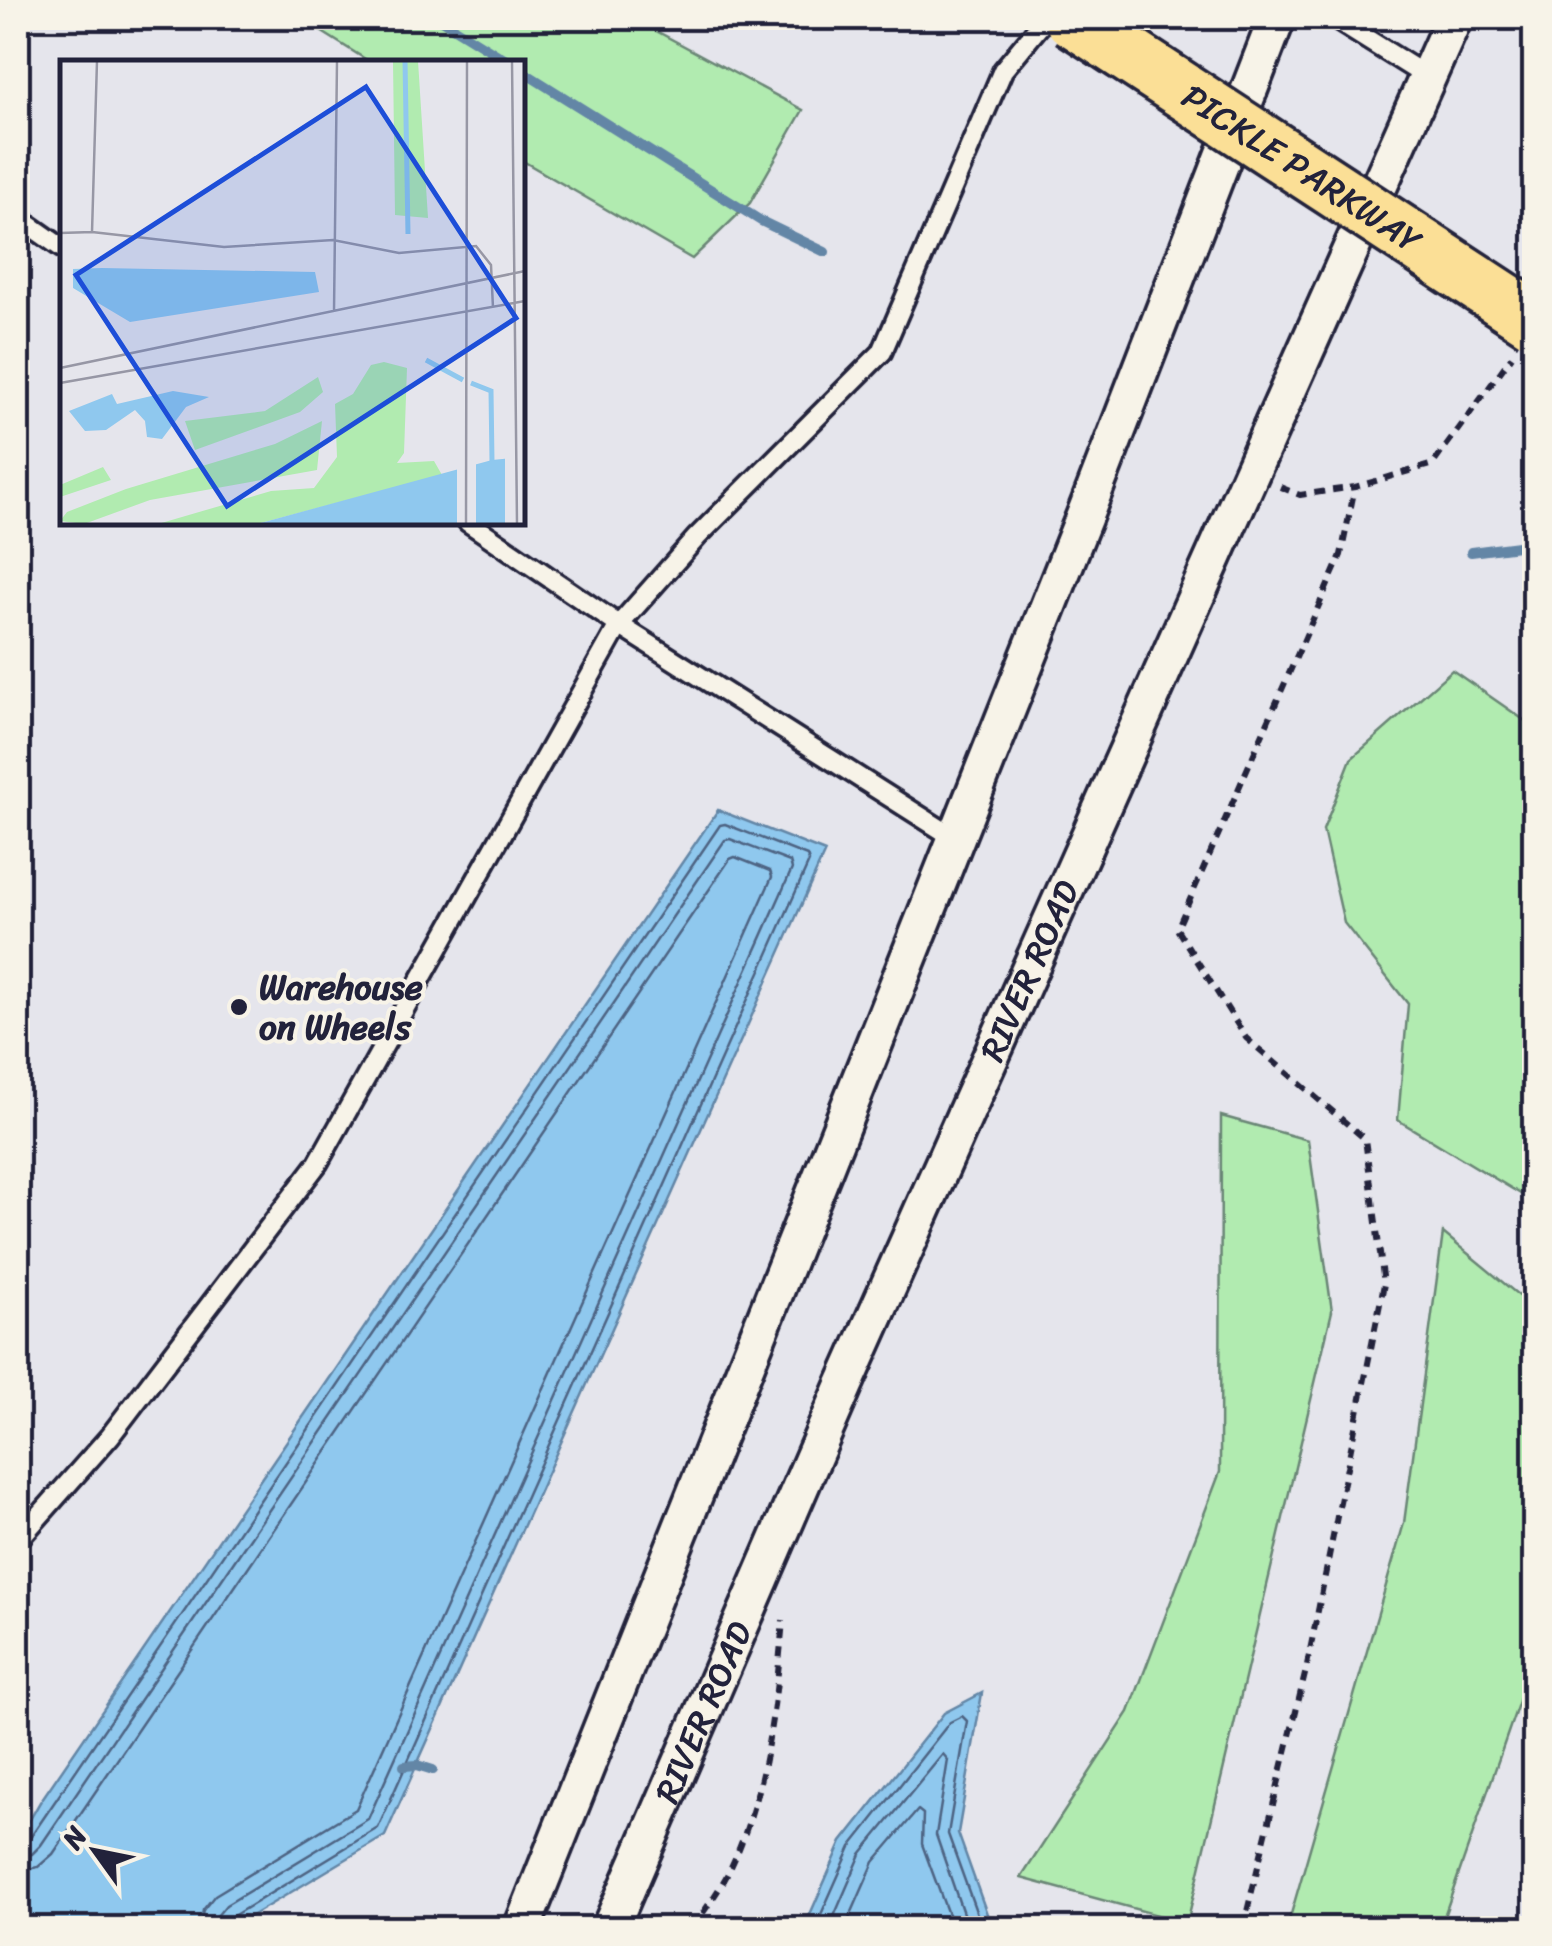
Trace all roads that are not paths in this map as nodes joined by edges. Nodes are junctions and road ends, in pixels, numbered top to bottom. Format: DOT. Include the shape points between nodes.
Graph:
graph roads {
  1 [pos="1046,18"];
  2 [pos="1072,18"];
  3 [pos="1277,18"];
  4 [pos="1333,18"];
  5 [pos="1454,18"];
  6 [pos="1429,78"];
  7 [pos="18,218"];
  8 [pos="60,247"];
  9 [pos="1529,331"];
  10 [pos="472,525"];
  11 [pos="619,625"];
  12 [pos="956,838"];
  13 [pos="18,1540"];
  14 [pos="522,1928"];
  15 [pos="610,1928"];
  1 -- 11 [label="lane" via="1003,70 882,352 697,536"];
  2 -- 9 [label="highway, PICKLE PARKWAY, bridge"];
  3 -- 12 [label="street"];
  4 -- 6 [label="lane"];
  5 -- 6 [label="street, RIVER ROAD"];
  6 -- 15 [label="street, RIVER ROAD" via="844,1386"];
  7 -- 8 [label="lane"];
  10 -- 11 [label="lane"];
  11 -- 12 [label="lane"];
  11 -- 13 [label="lane" via="318,1163 110,1436"];
  12 -- 14 [label="street"];
}
